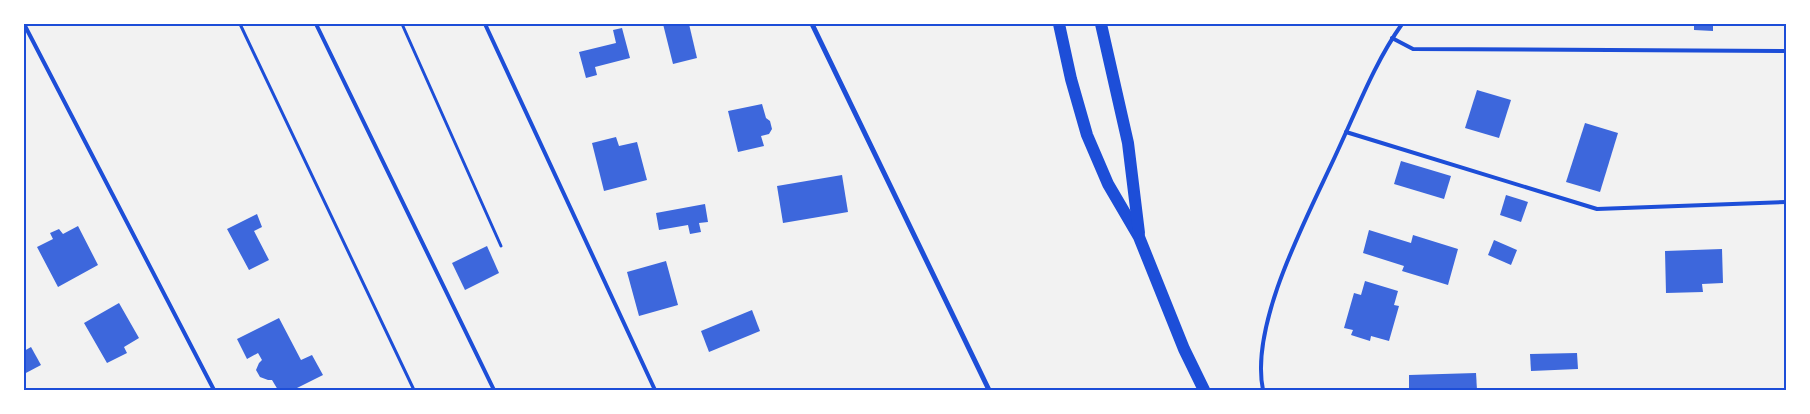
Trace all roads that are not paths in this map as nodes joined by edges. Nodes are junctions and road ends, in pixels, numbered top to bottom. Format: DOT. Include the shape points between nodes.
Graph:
graph roads {
  1 [pos="24,24"];
  2 [pos="316,24"];
  3 [pos="485,24"];
  4 [pos="812,24"];
  5 [pos="1059,24"];
  6 [pos="1101,24"];
  7 [pos="1402,24"];
  8 [pos="1392,38"];
  9 [pos="1786,51"];
  10 [pos="1346,132"];
  11 [pos="1786,202"];
  12 [pos="1139,237"];
  13 [pos="214,390"];
  14 [pos="494,390"];
  15 [pos="655,390"];
  16 [pos="989,390"];
  17 [pos="1204,390"];
  18 [pos="1263,390"];
  1 -- 13 [label="lane"];
  2 -- 14 [label="lane"];
  3 -- 15 [label="lane"];
  4 -- 16 [label="street"];
  5 -- 12 [label="main road" via="1087,135 1108,184"];
  6 -- 12 [label="main road" via="1128,143"];
  7 -- 8 [label="lane"];
  8 -- 9 [label="lane" via="1413,49"];
  8 -- 10 [label="lane"];
  10 -- 11 [label="lane" via="1597,209"];
  10 -- 18 [label="lane" via="1295,244 1270,311 1260,361"];
  12 -- 17 [label="main road"];
}
